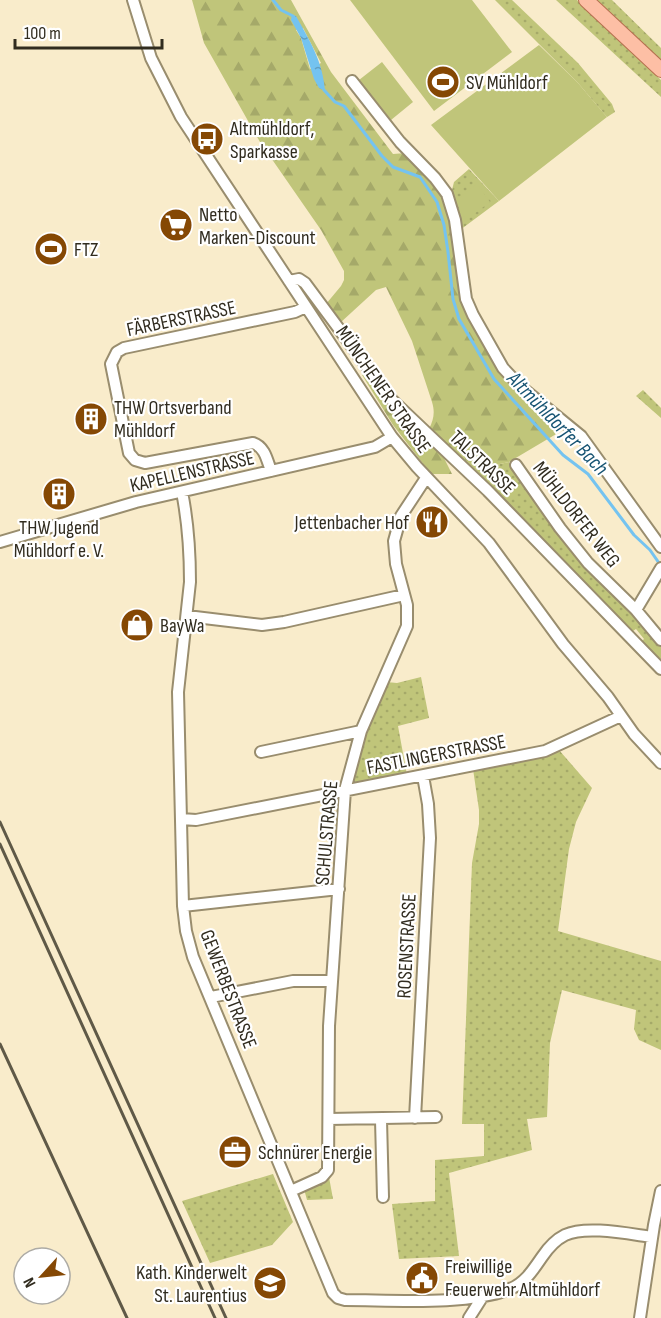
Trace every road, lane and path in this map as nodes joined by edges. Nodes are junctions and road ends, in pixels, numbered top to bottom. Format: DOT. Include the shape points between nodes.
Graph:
graph roads {
  1 [pos="133,0"];
  2 [pos="586,0"];
  3 [pos="661,70"];
  4 [pos="352,81"];
  5 [pos="289,281"];
  6 [pos="306,307"];
  7 [pos="392,437"];
  8 [pos="516,465"];
  9 [pos="271,471"];
  10 [pos="426,478"];
  11 [pos="182,492"];
  12 [pos="0,542"];
  13 [pos="661,547"];
  14 [pos="658,572"];
  15 [pos="404,596"];
  16 [pos="636,610"];
  17 [pos="187,616"];
  18 [pos="661,640"];
  19 [pos="661,669"];
  20 [pos="621,716"];
  21 [pos="361,731"];
  22 [pos="261,752"];
  23 [pos="661,763"];
  24 [pos="423,776"];
  25 [pos="345,790"];
  26 [pos="181,819"];
  27 [pos="339,889"];
  28 [pos="183,906"];
  29 [pos="332,981"];
  30 [pos="210,997"];
  31 [pos="436,1117"];
  32 [pos="415,1118"];
  33 [pos="329,1119"];
  34 [pos="381,1120"];
  35 [pos="291,1191"];
  36 [pos="383,1197"];
  37 [pos="660,1197"];
  38 [pos="652,1237"];
  39 [pos="483,1296"];
  40 [pos="469,1318"];
  41 [pos="640,1318"];
  1 -- 5 [label="street, MÜNCHENER STRASSE" via="151,58 172,101"];
  2 -- 3 [label="main road"];
  4 -- 13 [label="street" via="447,194 455,220 466,299 503,368 581,436"];
  5 -- 6 [label="street, MÜNCHENER STRASSE"];
  5 -- 19 [label="street, TALSTRASSE" via="302,280 391,399 488,490"];
  6 -- 7 [label="street, MÜNCHENER STRASSE"];
  6 -- 9 [label="street, FÄRBERSTRASSE" via="124,348 111,364 129,453 135,460 145,463 253,443 260,446"];
  7 -- 9 [label="street, KAPELLENSTRASSE" via="375,447"];
  7 -- 10 [label="street, MÜNCHENER STRASSE"];
  8 -- 16 [label="street, MÜHLDORFER WEG" via="588,563"];
  9 -- 11 [label="street, KAPELLENSTRASSE"];
  10 -- 15 [label="street, SCHULSTRASSE" via="401,516 394,541"];
  10 -- 20 [label="street, MÜNCHENER STRASSE" via="494,550"];
  11 -- 12 [label="street, KAPELLENSTRASSE"];
  11 -- 17 [label="street, GEWERBESTRASSE" via="189,549"];
  14 -- 16 [label="street"];
  15 -- 17 [label="street" via="262,625"];
  15 -- 21 [label="street, SCHULSTRASSE" via="407,626"];
  16 -- 18 [label="street, MÜHLDORFER WEG"];
  17 -- 26 [label="street, GEWERBESTRASSE" via="178,692"];
  20 -- 23 [label="street, MÜNCHENER STRASSE"];
  20 -- 24 [label="street, FASTLINGERSTRASSE" via="545,751"];
  21 -- 22 [label="street"];
  21 -- 25 [label="street, SCHULSTRASSE"];
  24 -- 25 [label="street, FASTLINGERSTRASSE"];
  24 -- 32 [label="street, ROSENSTRASSE" via="430,838"];
  25 -- 26 [label="street, FASTLINGERSTRASSE" via="196,820"];
  25 -- 27 [label="street, SCHULSTRASSE"];
  26 -- 28 [label="street, GEWERBESTRASSE"];
  27 -- 28 [label="street"];
  27 -- 29 [label="street, SCHULSTRASSE"];
  28 -- 30 [label="street, GEWERBESTRASSE" via="188,942"];
  29 -- 30 [label="street" via="293,981"];
  29 -- 33 [label="street, SCHULSTRASSE"];
  30 -- 35 [label="street, GEWERBESTRASSE"];
  31 -- 32 [label="street"];
  32 -- 34 [label="street"];
  33 -- 34 [label="street"];
  33 -- 35 [label="street, SCHULSTRASSE" via="328,1170 322,1177"];
  34 -- 36 [label="street"];
  35 -- 39 [label="street, GEWERBESTRASSE" via="327,1281 338,1298 450,1300"];
  37 -- 38 [label="street"];
  38 -- 39 [label="street" via="591,1231 566,1234 549,1247 522,1282"];
  38 -- 41 [label="street"];
  39 -- 40 [label="street"];
}
